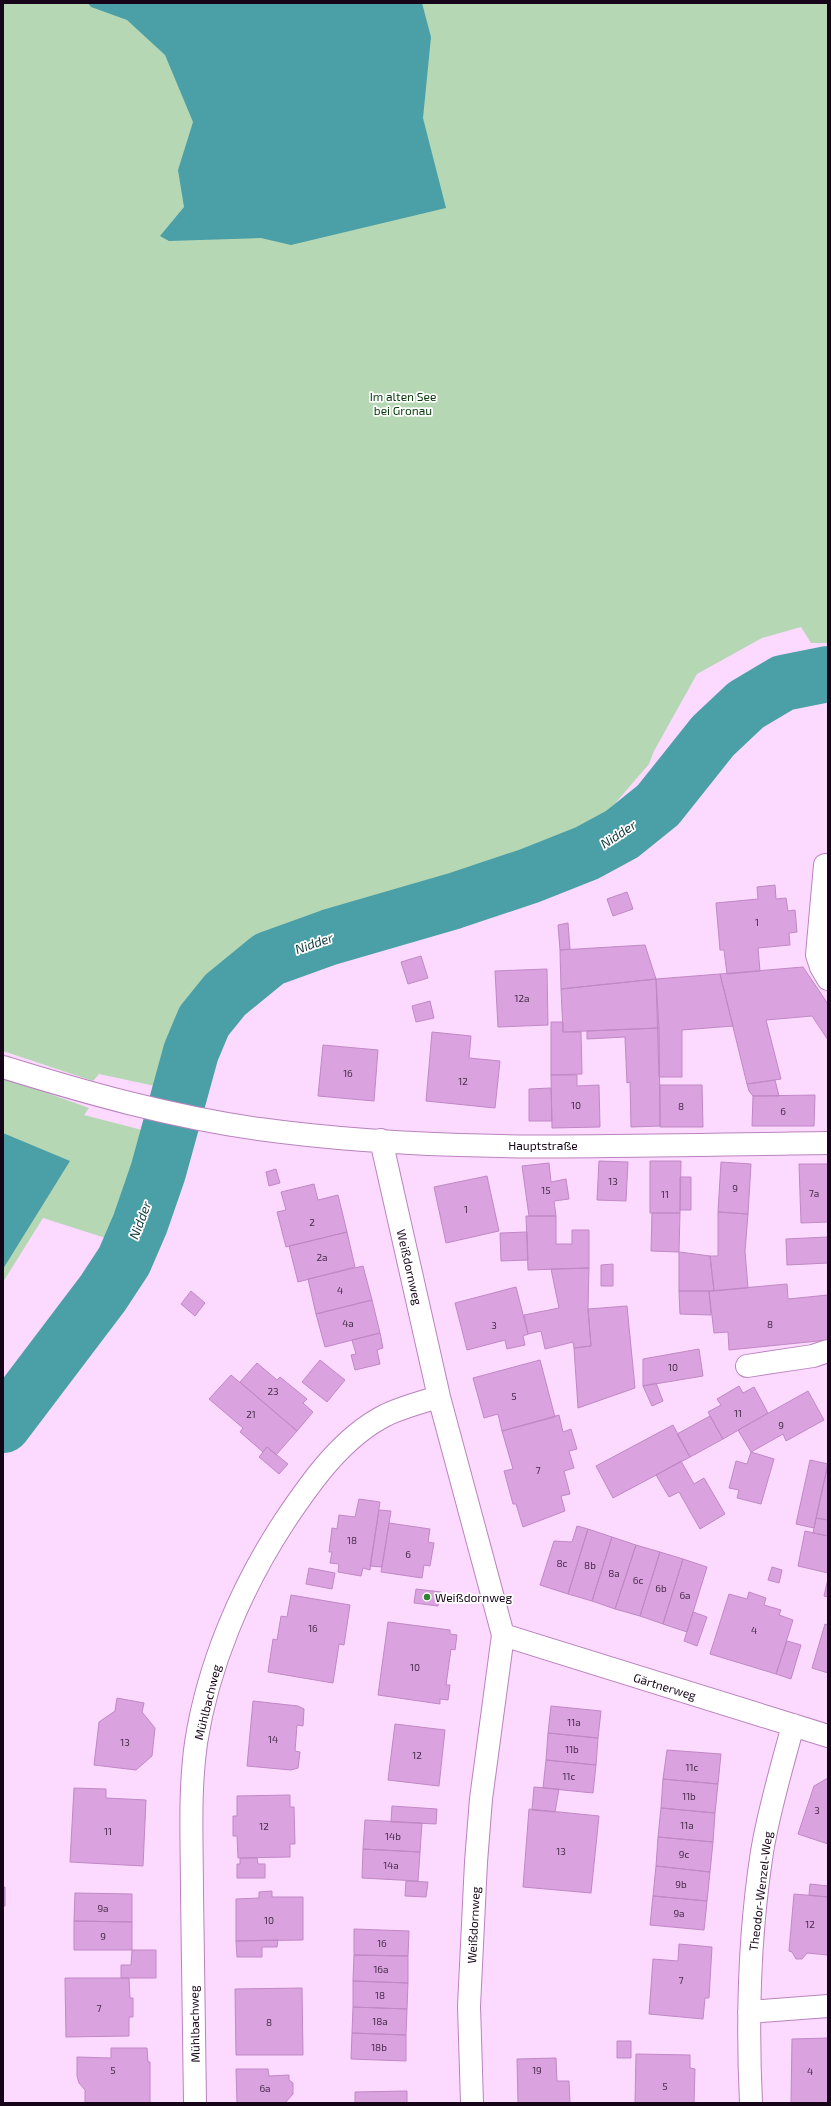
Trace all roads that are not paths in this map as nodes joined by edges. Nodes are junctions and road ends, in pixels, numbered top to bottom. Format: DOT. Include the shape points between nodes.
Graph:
graph roads {
  1 [pos="825,865"];
  2 [pos="828,979"];
  3 [pos="3,1067"];
  4 [pos="381,1140"];
  5 [pos="828,1143"];
  6 [pos="828,1351"];
  7 [pos="747,1366"];
  8 [pos="439,1397"];
  9 [pos="503,1635"];
  10 [pos="793,1725"];
  11 [pos="828,1736"];
  12 [pos="828,2006"];
  13 [pos="749,2012"];
  14 [pos="195,2103"];
  15 [pos="472,2103"];
  16 [pos="751,2103"];
  1 -- 2 [label="street" via="817,955"];
  3 -- 4 [label="street, Hauptstraße" via="94,1095 258,1129"];
  4 -- 5 [label="street, Hauptstraße" via="546,1146"];
  4 -- 8 [label="street, Weißdornweg"];
  6 -- 7 [label="street" via="814,1356"];
  8 -- 9 [label="street, Weißdornweg"];
  8 -- 14 [label="street, Mühlbachweg" via="385,1416 362,1430 338,1452 316,1478 269,1545 239,1603 215,1666 203,1708 194,1770 192,1876"];
  9 -- 10 [label="street, Gärtnerweg"];
  9 -- 15 [label="street, Weißdornweg" via="481,1799 476,1862 469,2006"];
  10 -- 11 [label="street, Gärtnerweg"];
  10 -- 13 [label="street, Theodor-Wenzel-Weg" via="762,1852 752,1948"];
  12 -- 13 [label="street"];
  13 -- 16 [label="street, Theodor-Wenzel-Weg"];
}
